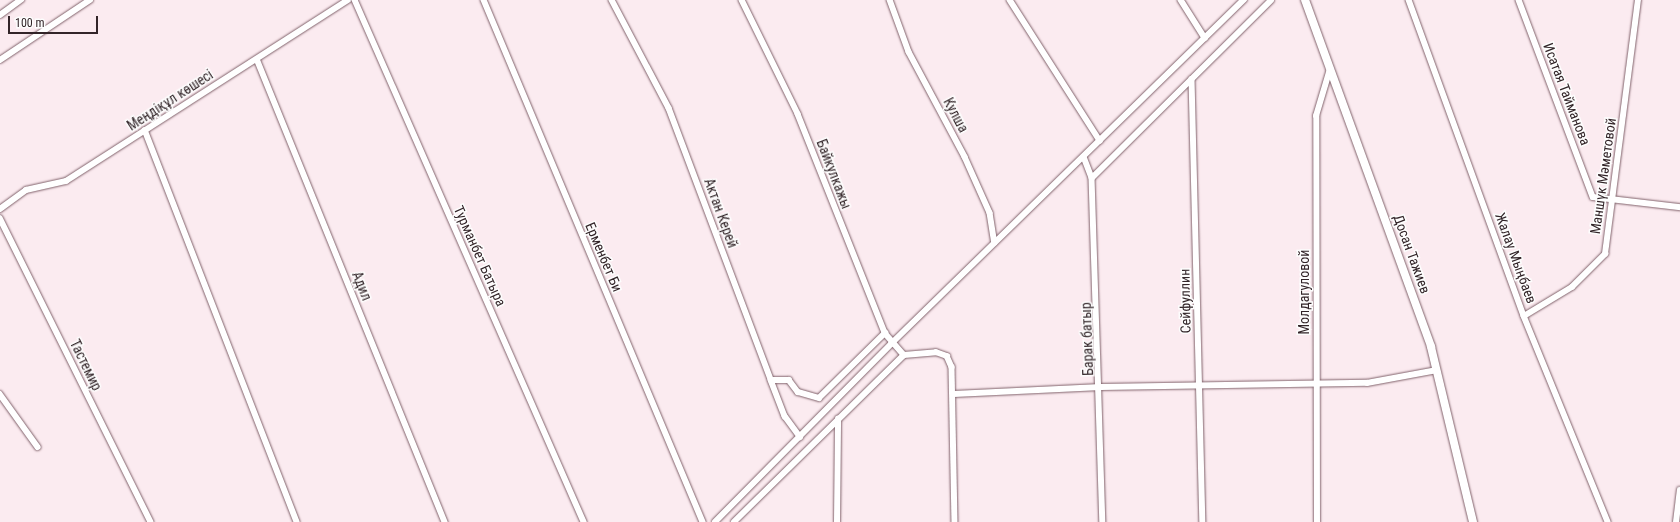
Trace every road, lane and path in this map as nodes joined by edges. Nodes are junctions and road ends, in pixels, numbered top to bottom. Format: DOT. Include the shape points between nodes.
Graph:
graph roads {
  1 [pos="21,0"];
  2 [pos="90,0"];
  3 [pos="348,0"];
  4 [pos="355,0"];
  5 [pos="484,0"];
  6 [pos="612,0"];
  7 [pos="742,0"];
  8 [pos="890,0"];
  9 [pos="1010,0"];
  10 [pos="1181,0"];
  11 [pos="1244,0"];
  12 [pos="1271,0"];
  13 [pos="1305,0"];
  14 [pos="1409,0"];
  15 [pos="1518,0"];
  16 [pos="1638,0"];
  17 [pos="1,15"];
  18 [pos="1205,38"];
  19 [pos="257,58"];
  20 [pos="0,60"];
  21 [pos="1331,65"];
  22 [pos="1192,79"];
  23 [pos="145,130"];
  24 [pos="1100,141"];
  25 [pos="1084,157"];
  26 [pos="1092,178"];
  27 [pos="1612,199"];
  28 [pos="1680,207"];
  29 [pos="0,209"];
  30 [pos="0,218"];
  31 [pos="995,244"];
  32 [pos="1524,316"];
  33 [pos="885,333"];
  34 [pos="892,344"];
  35 [pos="904,355"];
  36 [pos="1437,370"];
  37 [pos="770,380"];
  38 [pos="1316,384"];
  39 [pos="1199,386"];
  40 [pos="1101,387"];
  41 [pos="0,394"];
  42 [pos="954,394"];
  43 [pos="838,419"];
  44 [pos="800,437"];
  45 [pos="38,447"];
  46 [pos="1680,490"];
  47 [pos="151,522"];
  48 [pos="297,522"];
  49 [pos="445,522"];
  50 [pos="584,522"];
  51 [pos="704,522"];
  52 [pos="715,522"];
  53 [pos="734,522"];
  54 [pos="837,522"];
  55 [pos="955,522"];
  56 [pos="1103,522"];
  57 [pos="1203,522"];
  58 [pos="1317,522"];
  59 [pos="1473,522"];
  60 [pos="1608,522"];
  61 [pos="1676,522"];
  1 -- 17 [label="street"];
  2 -- 20 [label="street"];
  3 -- 19 [label="street, Меңдіқұл көшесі"];
  4 -- 50 [label="street, Турманбет Батыра"];
  5 -- 51 [label="street, Ерменбет Би"];
  6 -- 37 [label="street, Актан Керей" via="669,108"];
  7 -- 33 [label="street, Байкулкажы" via="798,114"];
  8 -- 31 [label="street, Кулша" via="910,52 965,157 990,213"];
  9 -- 24 [label="street"];
  10 -- 18 [label="street"];
  11 -- 18 [label="street"];
  12 -- 22 [label="street"];
  13 -- 21 [label="street, Досан Тажиев"];
  14 -- 32 [label="street, Жалау Мыңбаев"];
  15 -- 27 [label="street, Исатая Тайманова" via="1593,197"];
  16 -- 27 [label="street, Маншүк Мәметовой"];
  18 -- 24 [label="street"];
  19 -- 23 [label="street, Меңдіқұл көшесі"];
  19 -- 49 [label="street, Адил"];
  21 -- 36 [label="street, Досан Тажиев"];
  21 -- 38 [label="street, Молдагуловой" via="1316,116"];
  22 -- 26 [label="street"];
  22 -- 39 [label="street, Сейфуллин"];
  23 -- 29 [label="street, Меңдіқұл көшесі" via="66,181 26,190"];
  23 -- 48 [label="street"];
  24 -- 25 [label="street"];
  25 -- 26 [label="street, Барак батыр"];
  25 -- 31 [label="street"];
  26 -- 40 [label="street, Барак батыр"];
  27 -- 28 [label="street"];
  27 -- 32 [label="street, Маншүк Мәметовой" via="1605,254 1572,287"];
  30 -- 47 [label="street, Тастемир"];
  31 -- 34 [label="street"];
  32 -- 60 [label="street, Жалау Мыңбаев"];
  33 -- 34 [label="street, Байкулкажы"];
  33 -- 37 [label="street" via="819,398 798,392 789,380"];
  34 -- 35 [label="street, Байкулкажы"];
  34 -- 44 [label="street"];
  35 -- 42 [label="street" via="936,352 947,356 951,363"];
  35 -- 43 [label="street"];
  36 -- 38 [label="street" via="1367,383"];
  36 -- 59 [label="street, Досан Тажиев"];
  37 -- 44 [label="street, Актан Керей" via="785,416"];
  38 -- 39 [label="street"];
  38 -- 58 [label="street, Молдагуловой"];
  39 -- 40 [label="street"];
  39 -- 57 [label="street, Сейфуллин"];
  40 -- 42 [label="street"];
  40 -- 56 [label="street, Барак батыр"];
  41 -- 45 [label="street"];
  42 -- 55 [label="street"];
  43 -- 53 [label="street"];
  43 -- 54 [label="street"];
  44 -- 52 [label="street"];
  46 -- 61 [label="street"];
}
